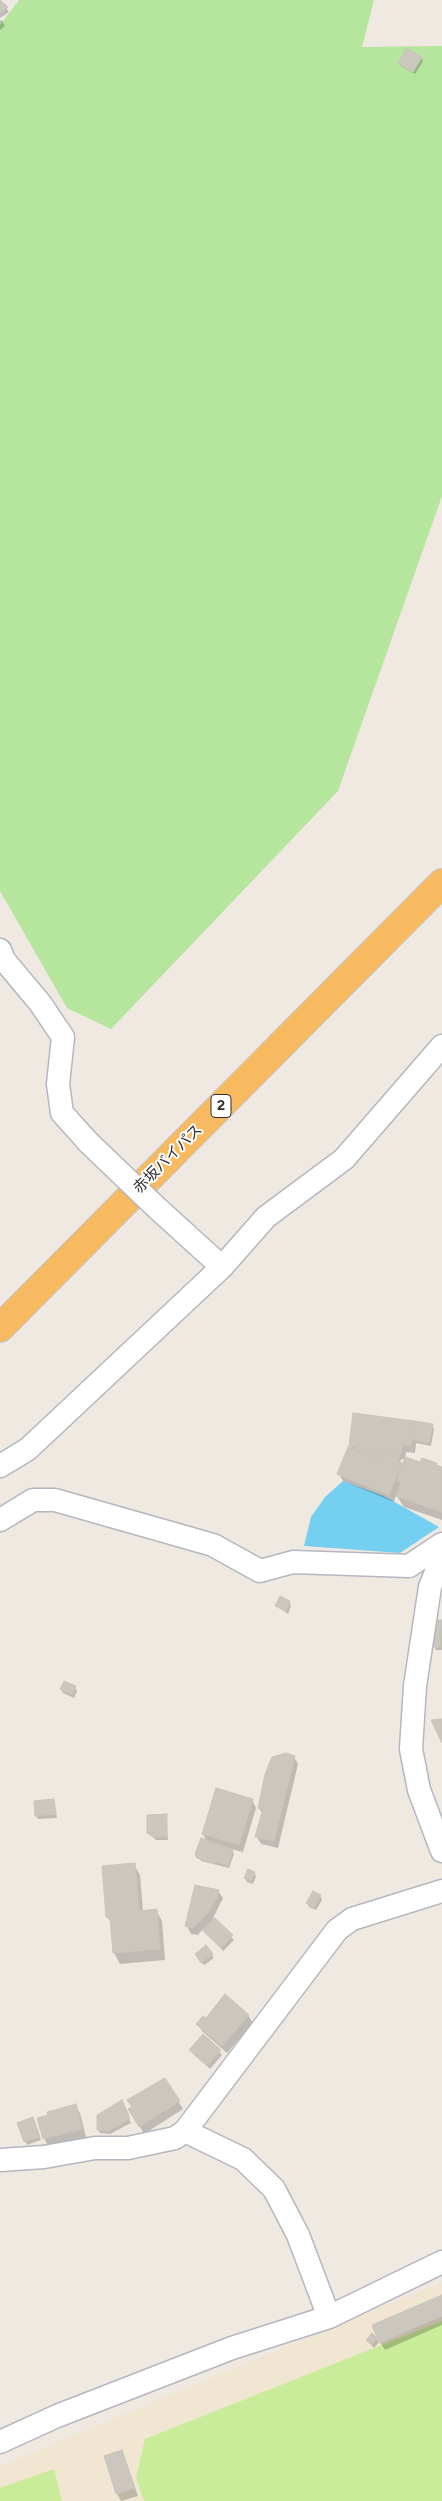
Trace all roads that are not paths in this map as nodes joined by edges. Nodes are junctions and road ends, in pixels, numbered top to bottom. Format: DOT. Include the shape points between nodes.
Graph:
graph roads {
  1 [pos="442,864"];
  2 [pos="442,883"];
  3 [pos="0,950"];
  4 [pos="442,1046"];
  5 [pos="222,1267"];
  6 [pos="0,1308"];
  7 [pos="0,1328"];
  8 [pos="0,1466"];
  9 [pos="0,1520"];
  10 [pos="442,1544"];
  11 [pos="442,1557"];
  12 [pos="442,1851"];
  13 [pos="442,1892"];
  14 [pos="185,2131"];
  15 [pos="0,2160"];
  16 [pos="442,2262"];
  17 [pos="329,2317"];
  18 [pos="0,2442"];
  1 -- 6 [label="highway, 赤坂バイパス / 2"];
  2 -- 7 [label="highway, 赤坂バイパス / 2"];
  3 -- 5 [label="street, bridge" via="4,960 63,1037 58,1084 62,1113 157,1208"];
  4 -- 5 [label="street" via="344,1159 266,1217"];
  5 -- 8 [label="street" via="28,1449"];
  9 -- 10 [label="street" via="33,1500 55,1500 213,1545 260,1571 293,1562 409,1566"];
  11 -- 12 [label="street" via="430,1587 415,1686 411,1749 419,1790"];
  13 -- 14 [label="street" via="352,1919 337,1930"];
  14 -- 15 [label="street" via="175,2138 128,2148 95,2148 44,2157"];
  14 -- 17 [label="street" via="243,2159 274,2189 298,2235"];
  16 -- 17 [label="street"];
  17 -- 18 [label="street" via="232,2348 57,2416"];
}
